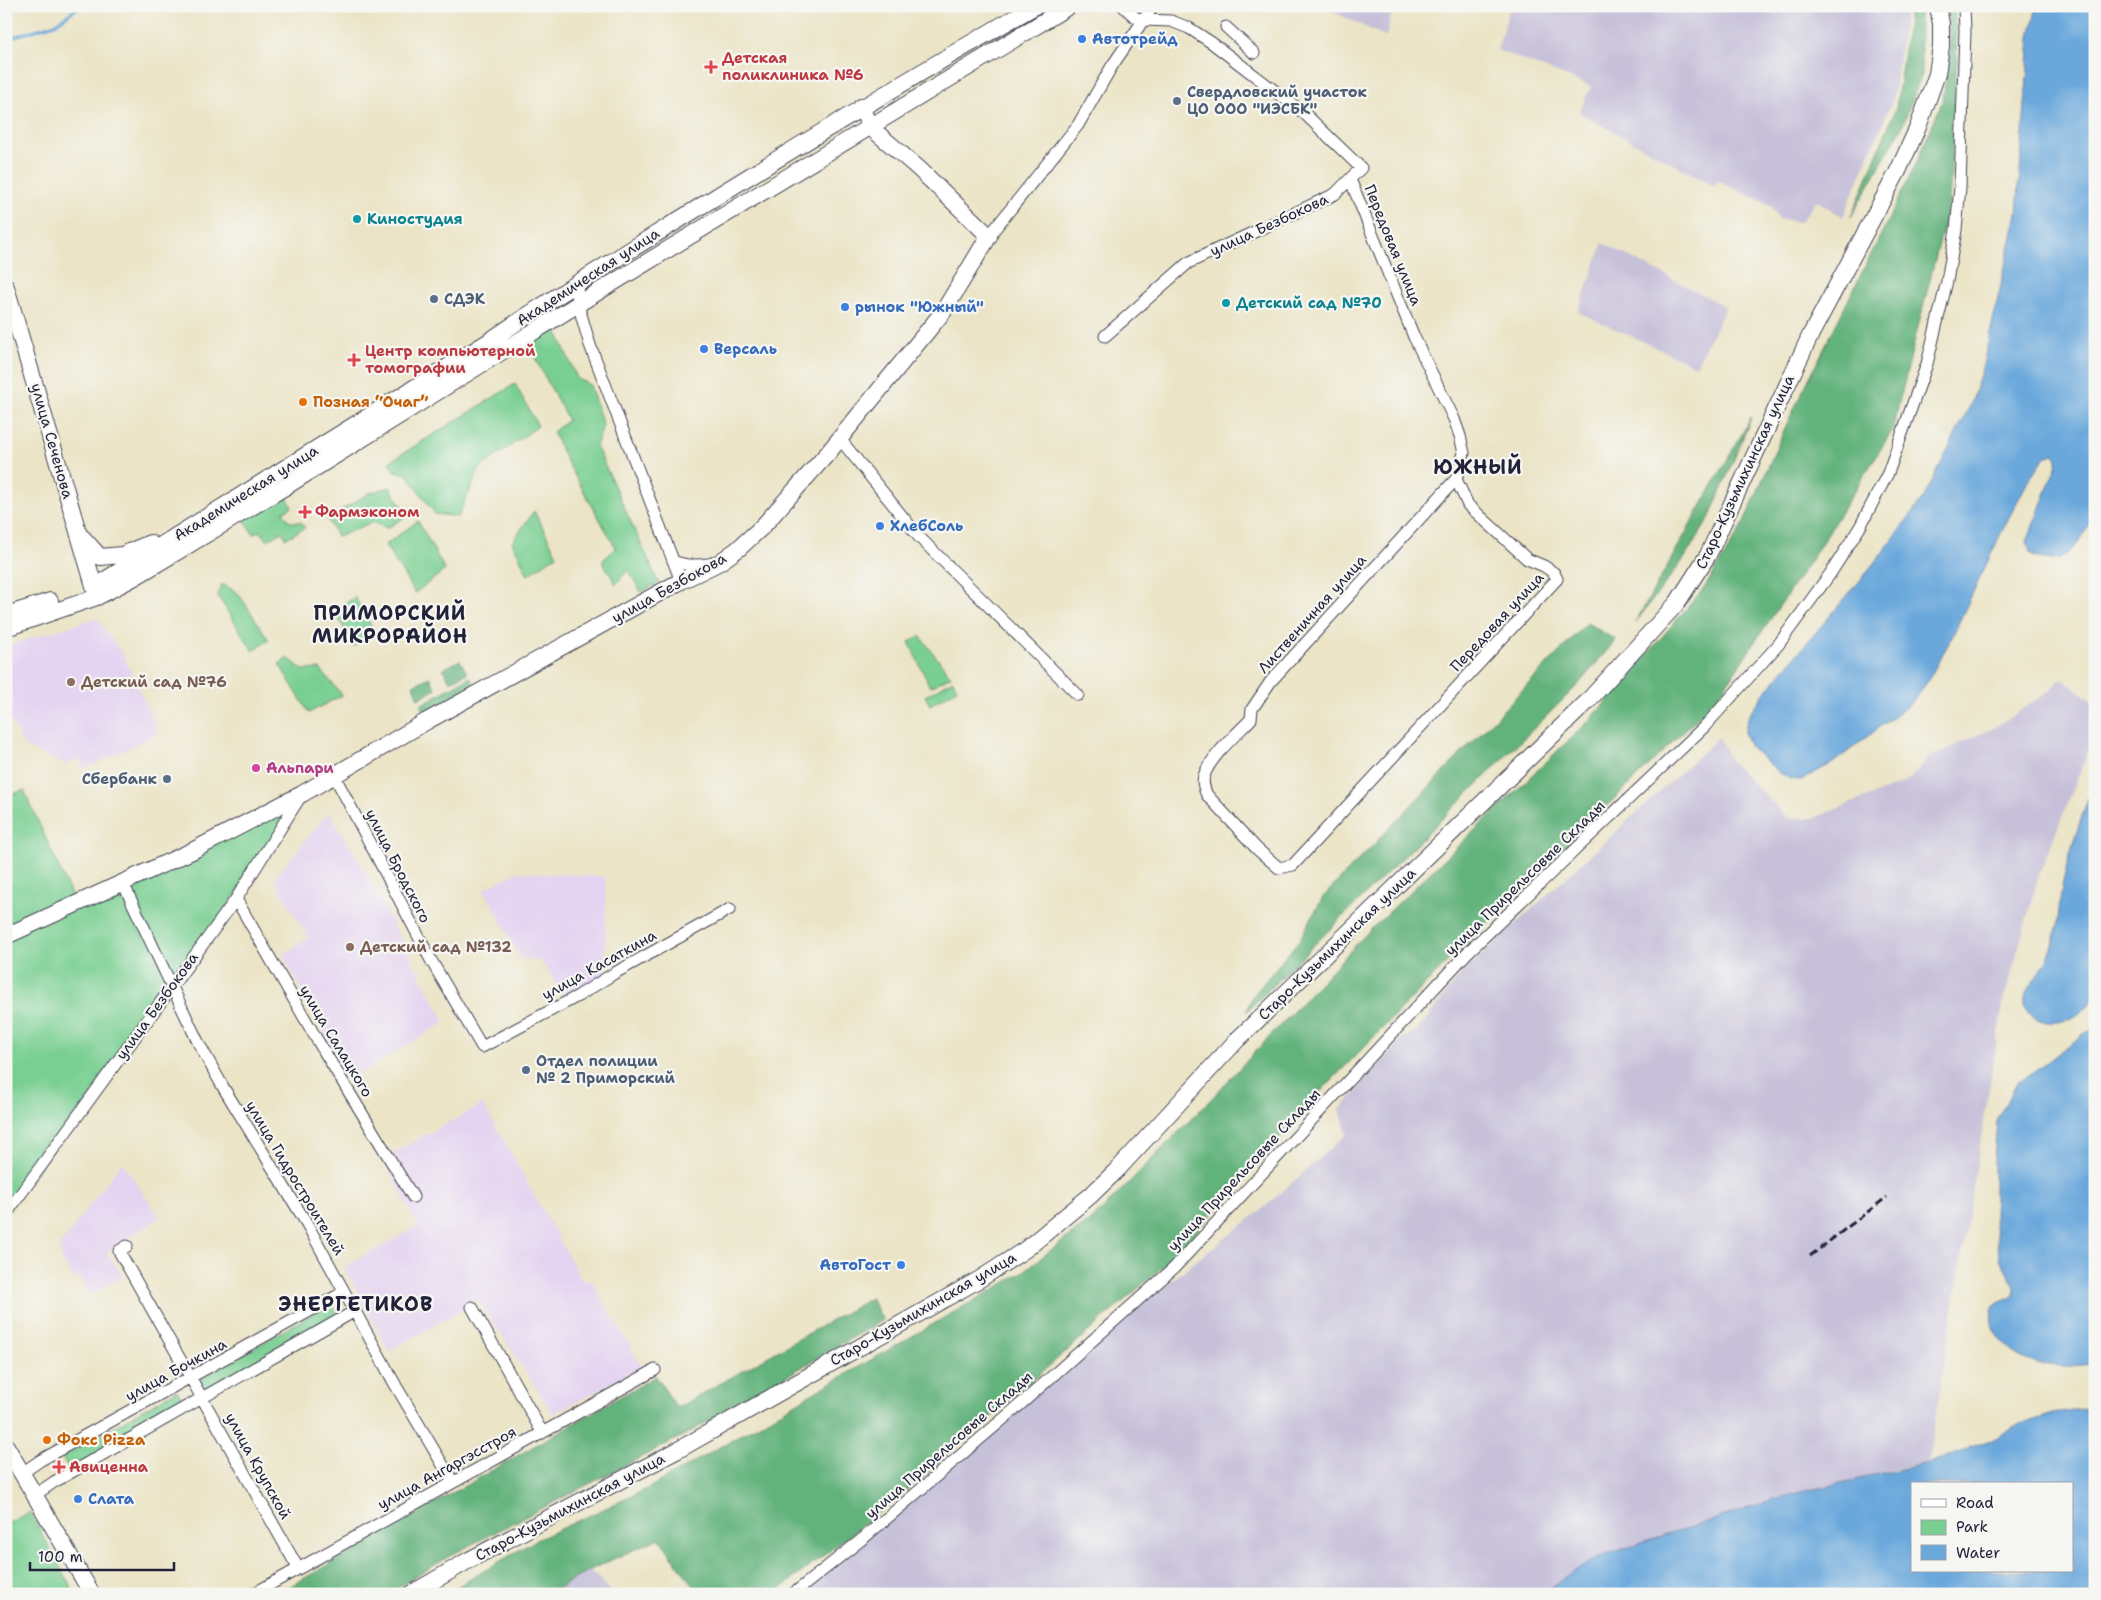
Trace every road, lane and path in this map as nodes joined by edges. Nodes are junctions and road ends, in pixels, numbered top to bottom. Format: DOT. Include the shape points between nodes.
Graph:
graph roads {
  1 [pos="1035,6"];
  2 [pos="1069,6"];
  3 [pos="1122,6"];
  4 [pos="1152,6"];
  5 [pos="1938,6"];
  6 [pos="1964,6"];
  7 [pos="1143,20"];
  8 [pos="1226,27"];
  9 [pos="1254,53"];
  10 [pos="861,107"];
  11 [pos="890,114"];
  12 [pos="870,127"];
  13 [pos="826,129"];
  14 [pos="833,149"];
  15 [pos="897,149"];
  16 [pos="1350,179"];
  17 [pos="990,236"];
  18 [pos="577,283"];
  19 [pos="6,287"];
  20 [pos="578,304"];
  21 [pos="10,310"];
  22 [pos="1105,336"];
  23 [pos="840,439"];
  24 [pos="1456,479"];
  25 [pos="205,519"];
  26 [pos="78,531"];
  27 [pos="672,562"];
  28 [pos="720,562"];
  29 [pos="681,581"];
  30 [pos="96,592"];
  31 [pos="6,615"];
  32 [pos="6,628"];
  33 [pos="1078,695"];
  34 [pos="334,775"];
  35 [pos="302,794"];
  36 [pos="1278,868"];
  37 [pos="124,883"];
  38 [pos="236,899"];
  39 [pos="730,909"];
  40 [pos="6,936"];
  41 [pos="172,987"];
  42 [pos="482,1047"];
  43 [pos="412,1197"];
  44 [pos="6,1214"];
  45 [pos="127,1246"];
  46 [pos="344,1292"];
  47 [pos="472,1307"];
  48 [pos="355,1311"];
  49 [pos="656,1370"];
  50 [pos="192,1378"];
  51 [pos="202,1396"];
  52 [pos="542,1432"];
  53 [pos="6,1446"];
  54 [pos="22,1473"];
  55 [pos="453,1482"];
  56 [pos="35,1495"];
  57 [pos="298,1568"];
  58 [pos="92,1594"];
  59 [pos="253,1594"];
  60 [pos="411,1594"];
  61 [pos="793,1594"];
  1 -- 10 [label="main road, Академическая улица"];
  2 -- 11 [label="main road"];
  3 -- 7 [label="street"];
  4 -- 7 [label="street, улица Безбокова"];
  5 -- 60 [label="main road, Старо-Кузьмихинская улица" via="1941,46 1937,74 1908,150 1811,334 1708,555 1677,603 1613,674 1513,775 1237,1040 1118,1170 1026,1249 963,1289 678,1450"];
  6 -- 61 [label="street, улица Прирельсовые Склады" via="1956,230 1927,364 1888,473 1860,527 1778,645 1705,726 1467,953 1174,1268 1022,1403"];
  7 -- 16 [label="street" via="1171,21 1189,28 1252,73 1305,114 1361,168"];
  7 -- 17 [label="street, улица Безбокова" via="1078,124"];
  8 -- 9 [label="street"];
  10 -- 12 [label="main road"];
  10 -- 13 [label="main road, Академическая улица"];
  11 -- 12 [label="main road"];
  11 -- 15 [label="main road"];
  12 -- 14 [label="main road"];
  12 -- 15 [label="main road"];
  13 -- 14 [label="main road"];
  13 -- 18 [label="main road, Академическая улица"];
  14 -- 20 [label="main road"];
  15 -- 17 [label="main road"];
  16 -- 22 [label="street, улица Безбокова" via="1335,194 1188,263"];
  16 -- 24 [label="street, Передовая улица" via="1414,337 1460,436 1464,453"];
  17 -- 23 [label="main road, улица Безбокова" via="943,312"];
  18 -- 20 [label="street"];
  18 -- 25 [label="main road, Академическая улица"];
  19 -- 21 [label="main road, улица Сеченова"];
  20 -- 27 [label="street"];
  20 -- 30 [label="main road" via="135,577"];
  21 -- 26 [label="main road, улица Сеченова"];
  23 -- 28 [label="main road, улица Безбокова" via="762,527"];
  23 -- 33 [label="street" via="919,537"];
  24 -- 36 [label="street, Лиственичная улица" via="1271,681 1252,709 1251,719 1209,765 1203,778 1207,795"];
  24 -- 36 [label="street, Передовая улица" via="1468,505 1527,559 1544,566 1557,579 1293,865"];
  25 -- 26 [label="main road" via="122,555 100,557"];
  25 -- 30 [label="main road, Академическая улица"];
  26 -- 30 [label="main road, улица Сеченова"];
  27 -- 28 [label="street" via="697,566"];
  27 -- 29 [label="street"];
  28 -- 29 [label="main road, улица Безбокова"];
  29 -- 34 [label="main road, улица Безбокова"];
  30 -- 31 [label="main road"];
  30 -- 32 [label="main road"];
  34 -- 35 [label="main road, улица Безбокова"];
  34 -- 42 [label="street, улица Бродского" via="432,962"];
  35 -- 37 [label="main road, улица Безбокова"];
  35 -- 38 [label="street, улица Безбокова"];
  37 -- 40 [label="main road, улица Безбокова"];
  37 -- 41 [label="street, улица Гидростроителей"];
  38 -- 41 [label="street, улица Безбокова"];
  38 -- 43 [label="street, улица Салацкого"];
  39 -- 42 [label="street, улица Касаткина"];
  41 -- 44 [label="street, улица Безбокова"];
  41 -- 46 [label="street, улица Гидростроителей" via="223,1087 307,1224"];
  45 -- 50 [label="street, улица Крупской" via="119,1251"];
  46 -- 48 [label="street, улица Гидростроителей"];
  46 -- 50 [label="street, улица Бочкина"];
  47 -- 52 [label="street"];
  48 -- 51 [label="street"];
  48 -- 55 [label="street, улица Гидростроителей"];
  49 -- 52 [label="street, улица Ангаргэсстроя"];
  50 -- 51 [label="street, улица Крупской"];
  50 -- 54 [label="street, улица Бочкина"];
  51 -- 56 [label="street"];
  51 -- 57 [label="street, улица Крупской"];
  52 -- 55 [label="street, улица Ангаргэсстроя"];
  53 -- 54 [label="main road"];
  54 -- 56 [label="main road"];
  55 -- 57 [label="street, улица Ангаргэсстроя"];
  56 -- 58 [label="main road"];
  57 -- 59 [label="street, улица Ангаргэсстроя"];
}
